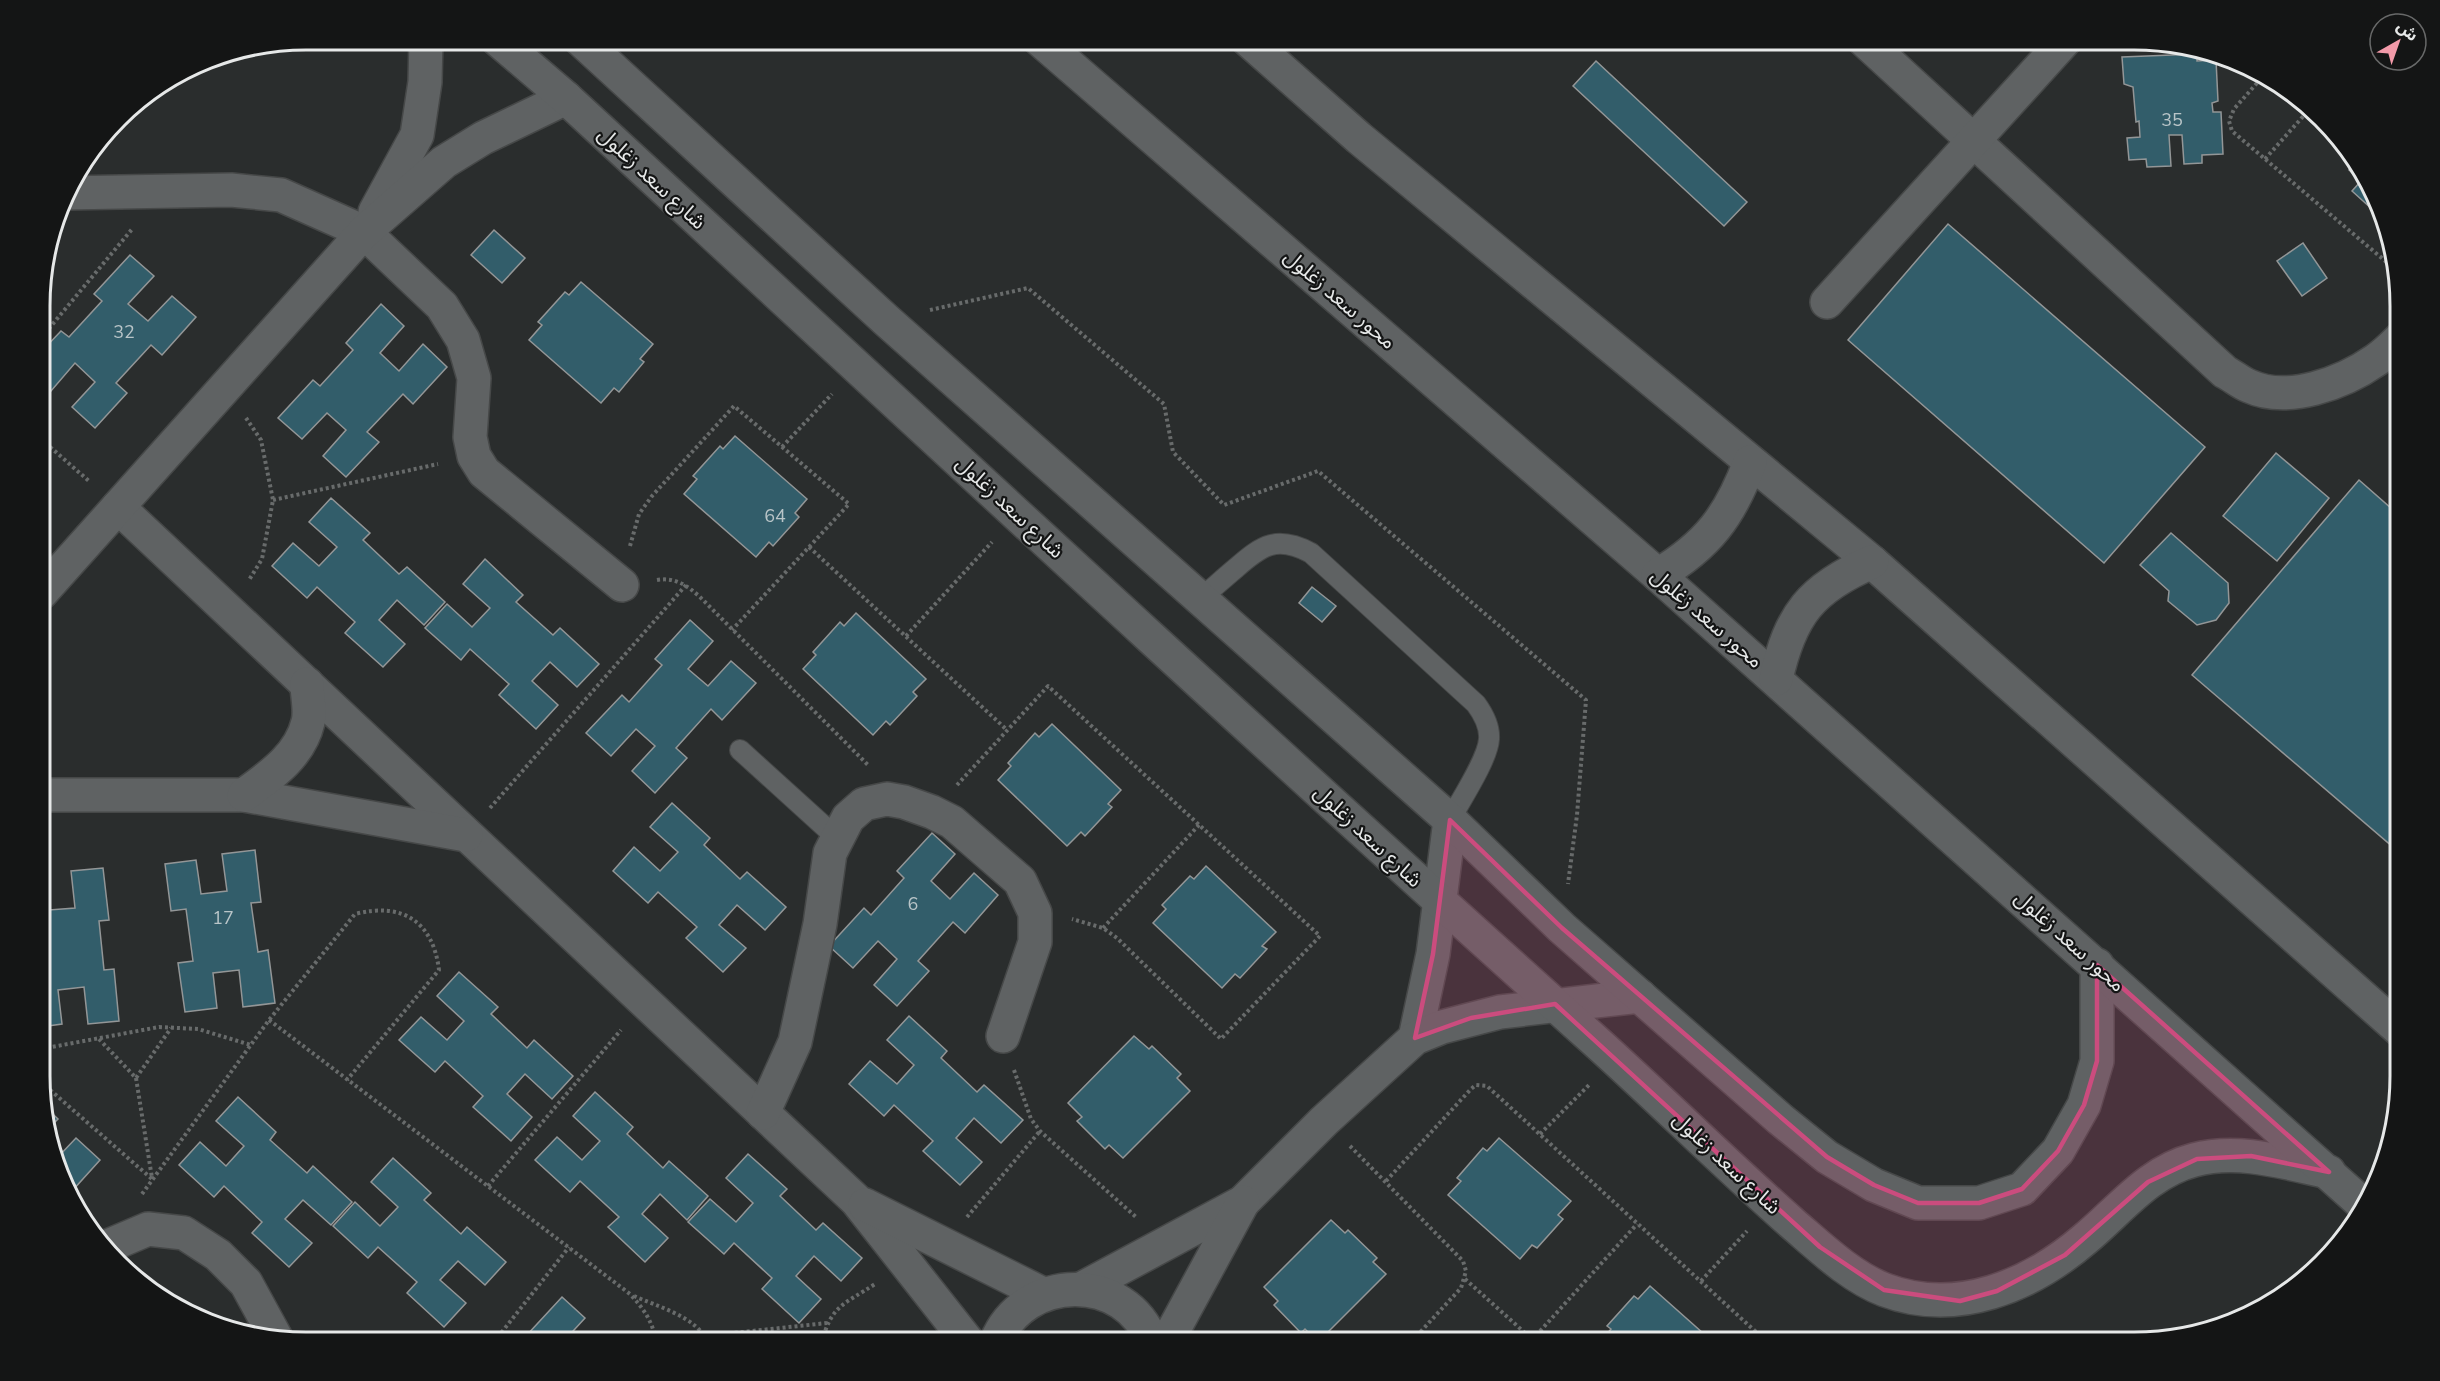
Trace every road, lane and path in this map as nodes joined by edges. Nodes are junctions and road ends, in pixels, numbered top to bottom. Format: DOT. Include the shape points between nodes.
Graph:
graph roads {
  1 [pos="426,50"];
  2 [pos="510,50"];
  3 [pos="592,50"];
  4 [pos="1052,50"];
  5 [pos="1259,50"];
  6 [pos="1875,50"];
  7 [pos="2056,50"];
  8 [pos="2258,82"];
  9 [pos="566,98"];
  10 [pos="2305,115"];
  11 [pos="1974,142"];
  12 [pos="2265,159"];
  13 [pos="164,191"];
  14 [pos="76,193"];
  15 [pos="364,232"];
  16 [pos="2387,262"];
  17 [pos="1827,302"];
  18 [pos="50,327"];
  19 [pos="2390,348"];
  20 [pos="857,367"];
  21 [pos="226,387"];
  22 [pos="50,447"];
  23 [pos="782,447"];
  24 [pos="474,456"];
  25 [pos="1750,462"];
  26 [pos="273,500"];
  27 [pos="118,507"];
  28 [pos="1018,514"];
  29 [pos="809,547"];
  30 [pos="1872,562"];
  31 [pos="1658,575"];
  32 [pos="50,583"];
  33 [pos="622,585"];
  34 [pos="686,585"];
  35 [pos="1200,599"];
  36 [pos="230,612"];
  37 [pos="732,630"];
  38 [pos="906,636"];
  39 [pos="1776,679"];
  40 [pos="307,684"];
  41 [pos="1007,730"];
  42 [pos="740,750"];
  43 [pos="50,795"];
  44 [pos="244,795"];
  45 [pos="919,807"];
  46 [pos="1450,820"];
  47 [pos="1199,825"];
  48 [pos="466,835"];
  49 [pos="837,838"];
  50 [pos="1439,901"];
  51 [pos="1035,913"];
  52 [pos="1103,928"];
  53 [pos="2097,965"];
  54 [pos="1640,996"];
  55 [pos="644,1002"];
  56 [pos="1555,1004"];
  57 [pos="269,1020"];
  58 [pos="2390,1021"];
  59 [pos="171,1027"];
  60 [pos="1003,1036"];
  61 [pos="1415,1038"];
  62 [pos="99,1039"];
  63 [pos="252,1044"];
  64 [pos="50,1047"];
  65 [pos="1616,1058"];
  66 [pos="136,1078"];
  67 [pos="348,1080"];
  68 [pos="50,1090"];
  69 [pos="763,1113"];
  70 [pos="1324,1121"];
  71 [pos="1040,1131"];
  72 [pos="1540,1134"];
  73 [pos="2329,1172"];
  74 [pos="152,1179"];
  75 [pos="1386,1181"];
  76 [pos="488,1186"];
  77 [pos="2358,1199"];
  78 [pos="857,1201"];
  79 [pos="1243,1202"];
  80 [pos="1772,1205"];
  81 [pos="1638,1224"];
  82 [pos="113,1243"];
  83 [pos="1166,1243"];
  84 [pos="943,1245"];
  85 [pos="569,1247"];
  86 [pos="906,1264"];
  87 [pos="1465,1280"];
  88 [pos="1701,1281"];
  89 [pos="1081,1289"];
  90 [pos="630,1294"];
  91 [pos="1043,1294"];
  92 [pos="827,1323"];
  93 [pos="271,1329"];
  94 [pos="502,1332"];
  95 [pos="655,1332"];
  96 [pos="701,1332"];
  97 [pos="743,1332"];
  98 [pos="825,1332"];
  99 [pos="960,1332"];
  100 [pos="1002,1332"];
  101 [pos="1146,1332"];
  102 [pos="1172,1332"];
  103 [pos="1420,1332"];
  104 [pos="1523,1332"];
  105 [pos="1541,1332"];
  106 [pos="1756,1332"];
  1 -- 15 [label="street" via="417,135"];
  2 -- 9 [label="street, شارع سعد زغلول"];
  3 -- 35 [label="street" via="886,320"];
  4 -- 31 [label="street, محور سعد زغلول"];
  5 -- 25 [label="street" via="1359,138"];
  6 -- 11 [label="street"];
  7 -- 11 [label="street"];
  8 -- 12 [label="path" via="2234,109 2229,121 2232,131"];
  9 -- 15 [label="street" via="483,138 444,162"];
  9 -- 20 [label="street, شارع سعد زغلول"];
  10 -- 12 [label="path"];
  11 -- 17 [label="street"];
  11 -- 19 [label="street" via="2225,372 2249,387 2277,393 2305,390 2344,378"];
  12 -- 16 [label="path"];
  13 -- 14 [label="street"];
  13 -- 15 [label="street" via="231,190 281,195"];
  13 -- 18 [label="path"];
  15 -- 21 [label="street"];
  15 -- 24 [label="street" via="442,306 463,340 474,378 470,436"];
  20 -- 23 [label="path"];
  20 -- 28 [label="street, شارع سعد زغلول"];
  21 -- 26 [label="path" via="261,440"];
  21 -- 27 [label="street"];
  22 -- 27 [label="path"];
  23 -- 29 [label="path" via="849,504"];
  23 -- 33 [label="path" via="734,406 639,514"];
  24 -- 26 [label="path"];
  24 -- 33 [label="street" via="484,472"];
  25 -- 30 [label="street"];
  25 -- 31 [label="street" via="1740,490 1713,532 1684,560"];
  26 -- 36 [label="path" via="262,559"];
  27 -- 32 [label="street"];
  27 -- 36 [label="street"];
  28 -- 38 [label="path"];
  28 -- 50 [label="street, شارع سعد زغلول"];
  29 -- 37 [label="path"];
  29 -- 38 [label="path"];
  30 -- 39 [label="street" via="1842,575 1817,594 1796,619 1783,648"];
  30 -- 58 [label="street"];
  31 -- 39 [label="street, محور سعد زغلول"];
  33 -- 34 [label="path" via="669,578"];
  34 -- 37 [label="path"];
  34 -- 48 [label="path"];
  35 -- 46 [label="street"];
  35 -- 46 [label="lane" via="1263,547 1284,543 1311,554 1484,714 1489,732 1487,752"];
  36 -- 40 [label="street"];
  37 -- 45 [label="path"];
  38 -- 41 [label="path"];
  39 -- 53 [label="street, محور سعد زغلول"];
  40 -- 44 [label="street" via="309,720 302,738 290,757"];
  40 -- 48 [label="street"];
  41 -- 45 [label="path"];
  41 -- 47 [label="path" via="1048,686"];
  42 -- 49 [label="lane"];
  43 -- 44 [label="street"];
  44 -- 48 [label="street"];
  45 -- 49 [label="street" via="887,799 864,804 848,818"];
  45 -- 51 [label="street" via="952,822 1020,881"];
  46 -- 50 [label="street"];
  46 -- 54 [label="street" via="1562,928"];
  47 -- 52 [label="path"];
  47 -- 52 [label="path" via="1320,936 1221,1039"];
  48 -- 55 [label="street"];
  49 -- 69 [label="street" via="830,853 818,936 795,1042"];
  50 -- 56 [label="street, شارع سعد زغلول"];
  50 -- 61 [label="street" via="1433,954"];
  51 -- 52 [label="path"];
  51 -- 60 [label="street" via="1035,942"];
  53 -- 54 [label="street" via="2097,1061 2084,1105 2058,1151 2022,1189 1979,1203 1918,1203 1874,1185 1827,1157"];
  53 -- 73 [label="street, محور سعد زغلول"];
  54 -- 56 [label="street"];
  55 -- 69 [label="street"];
  55 -- 76 [label="path"];
  56 -- 61 [label="street" via="1471,1018"];
  56 -- 65 [label="street, شارع سعد زغلول"];
  57 -- 63 [label="path"];
  57 -- 67 [label="path"];
  57 -- 67 [label="path" via="355,914 395,910 412,919 428,932 439,970"];
  59 -- 62 [label="path"];
  59 -- 63 [label="path" via="198,1029"];
  59 -- 66 [label="path"];
  60 -- 71 [label="path" via="1026,1107"];
  61 -- 70 [label="street"];
  62 -- 64 [label="path"];
  62 -- 66 [label="path"];
  63 -- 74 [label="path"];
  65 -- 72 [label="path"];
  65 -- 80 [label="street, شارع سعد زغلول"];
  66 -- 74 [label="path"];
  67 -- 76 [label="path"];
  68 -- 74 [label="path"];
  69 -- 78 [label="street"];
  70 -- 75 [label="path"];
  70 -- 79 [label="street"];
  71 -- 83 [label="path"];
  71 -- 84 [label="path"];
  72 -- 75 [label="path" via="1487,1086 1476,1085"];
  72 -- 81 [label="path"];
  73 -- 77 [label="street, محور سعد زغلول"];
  73 -- 80 [label="street, شارع سعد زغلول" via="2251,1156 2224,1155 2171,1168 2148,1182 2084,1240 2040,1271 1997,1291 1960,1301 1921,1299 1884,1290 1854,1273"];
  74 -- 82 [label="path"];
  75 -- 87 [label="path" via="1458,1254 1463,1261"];
  76 -- 85 [label="path"];
  78 -- 84 [label="street"];
  78 -- 86 [label="street"];
  79 -- 83 [label="street"];
  79 -- 102 [label="street"];
  80 -- 88 [label="path"];
  81 -- 88 [label="path"];
  81 -- 105 [label="path"];
  82 -- 93 [label="street" via="148,1229 184,1233 218,1255 246,1283"];
  83 -- 89 [label="street"];
  84 -- 91 [label="street"];
  85 -- 90 [label="path"];
  85 -- 94 [label="path"];
  86 -- 92 [label="path" via="833,1312"];
  86 -- 99 [label="street"];
  87 -- 103 [label="path"];
  87 -- 104 [label="path"];
  88 -- 106 [label="path"];
  89 -- 91 [label="street"];
  89 -- 101 [label="street" via="1122,1304"];
  90 -- 95 [label="path" via="645,1310"];
  90 -- 96 [label="path" via="689,1321"];
  91 -- 100 [label="street" via="1011,1316"];
  92 -- 97 [label="path"];
  92 -- 98 [label="path"];
}
